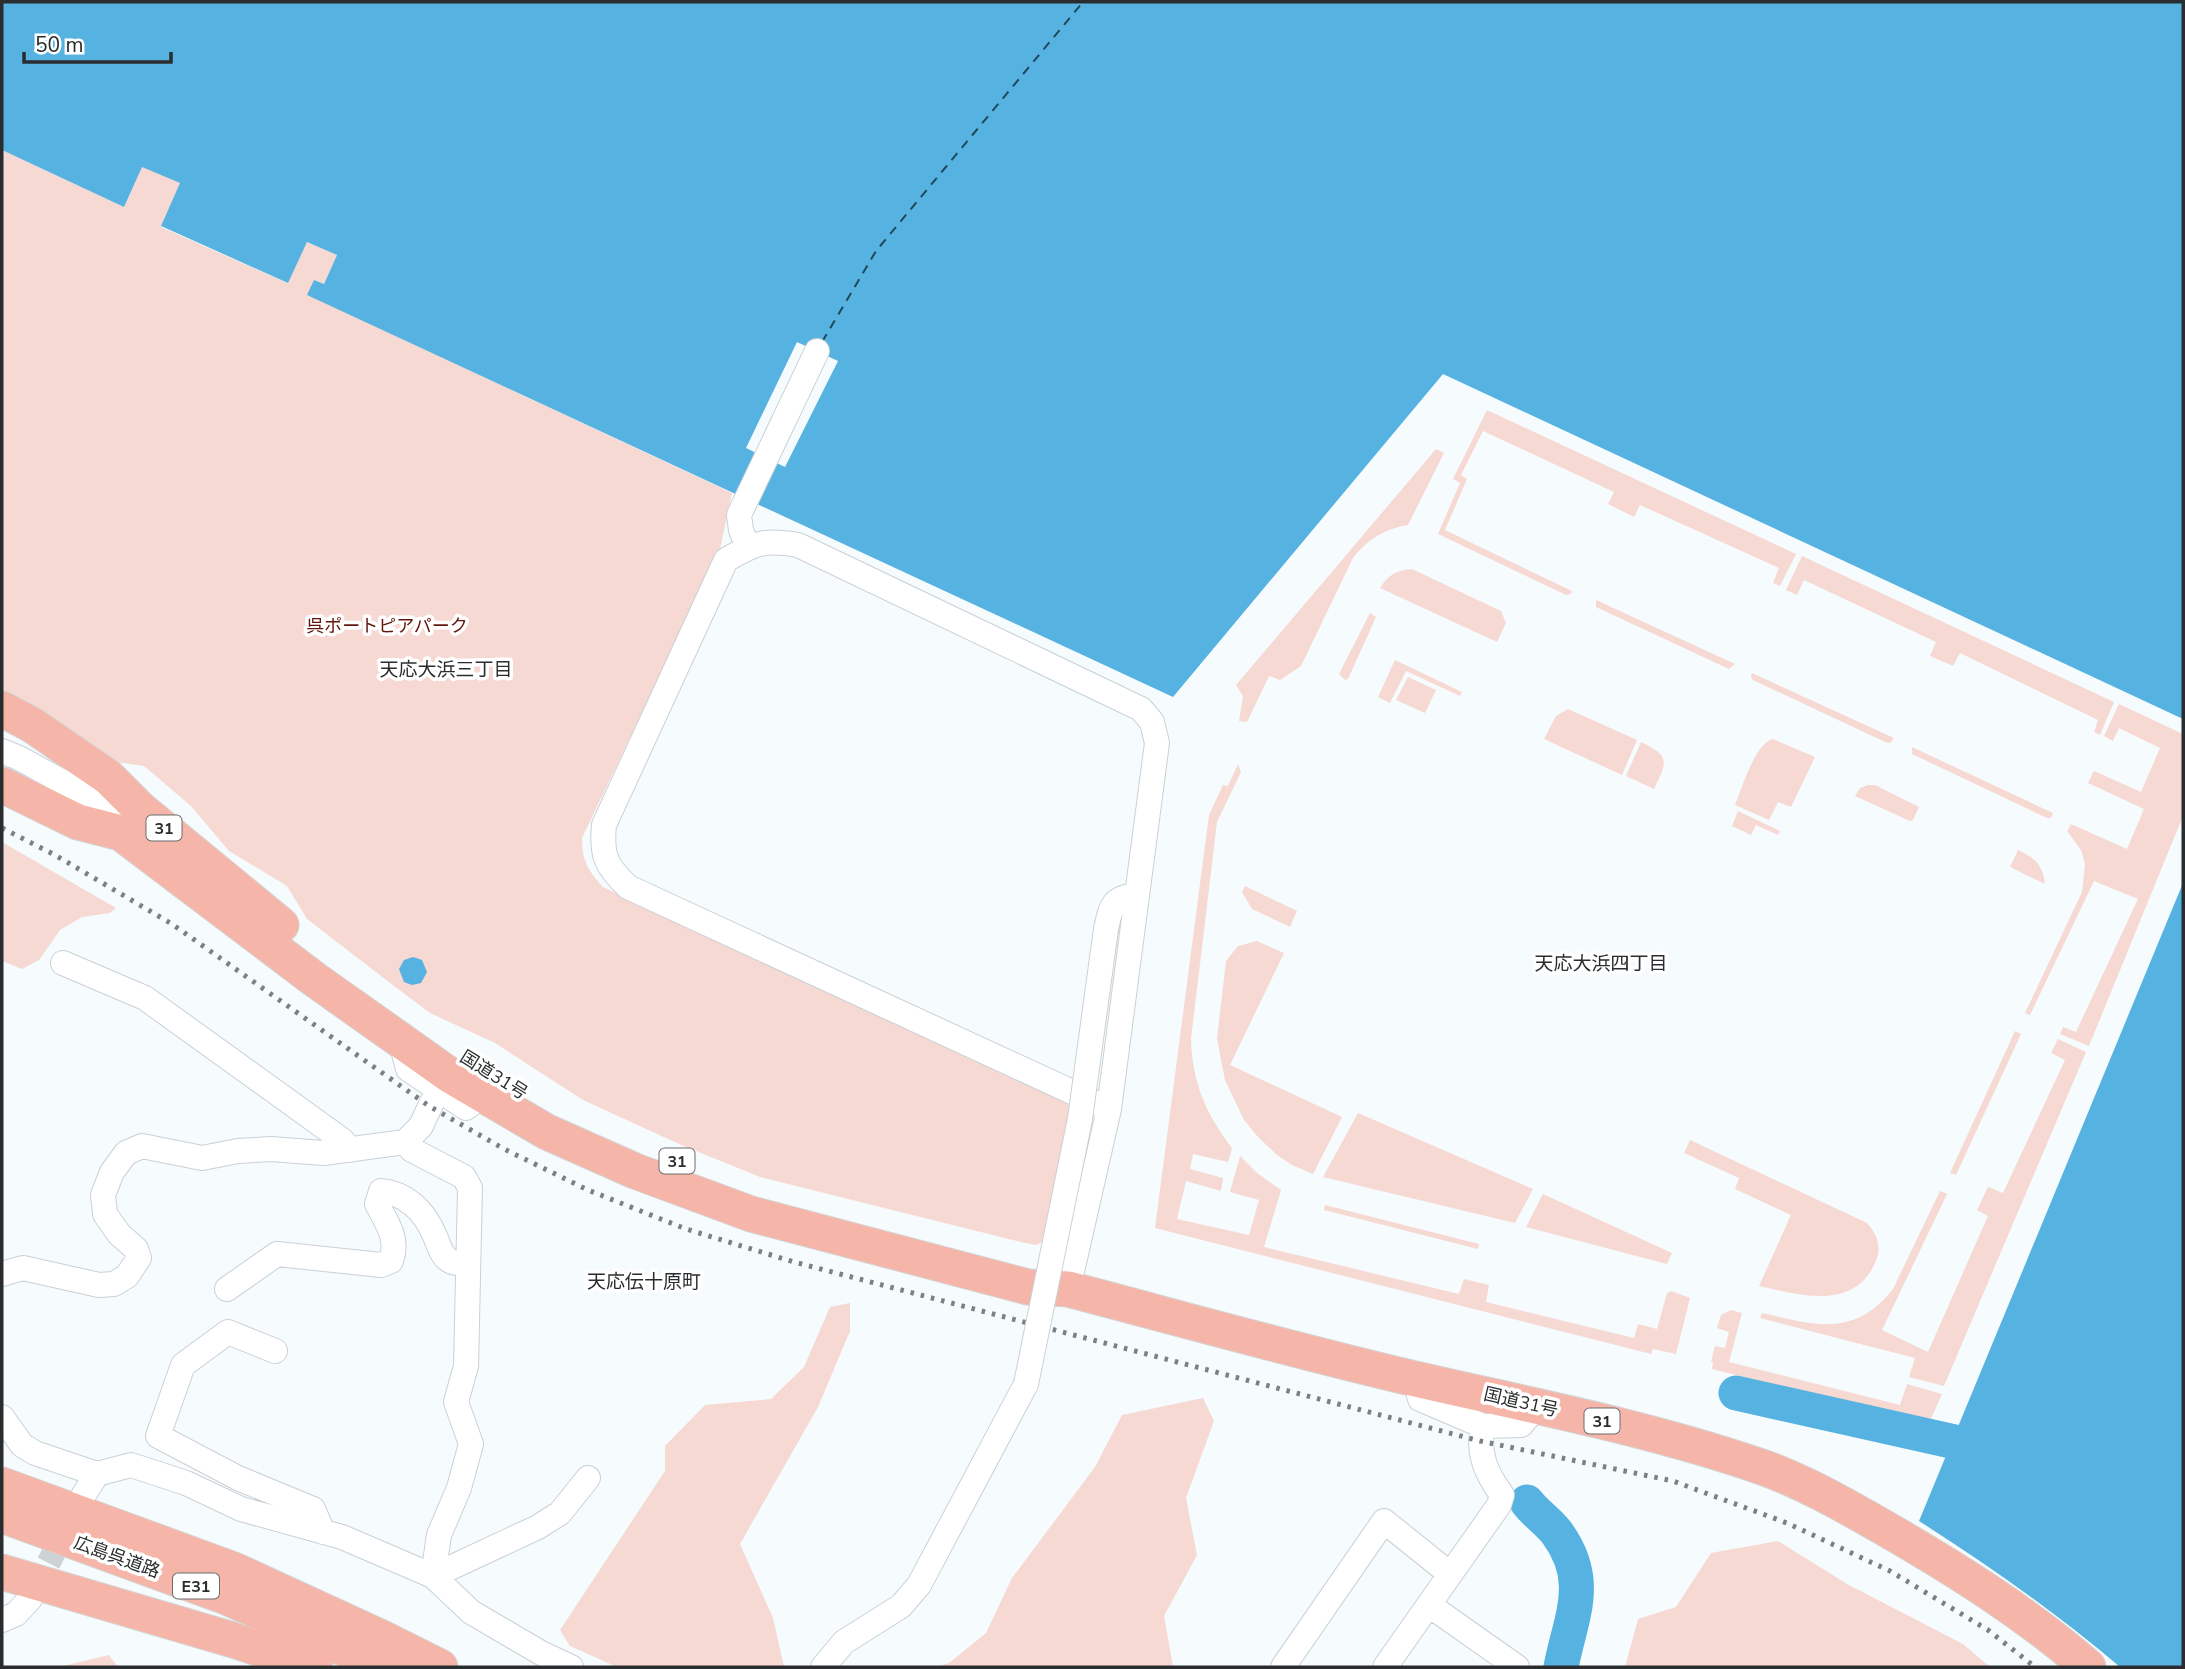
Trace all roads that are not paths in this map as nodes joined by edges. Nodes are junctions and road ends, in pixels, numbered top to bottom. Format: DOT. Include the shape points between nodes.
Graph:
graph roads {
  1 [pos="817,351"];
  2 [pos="748,548"];
  3 [pos="2,709"];
  4 [pos="2,751"];
  5 [pos="2,785"];
  6 [pos="131,821"];
  7 [pos="1136,895"];
  8 [pos="63,963"];
  9 [pos="401,1041"];
  10 [pos="438,1089"];
  11 [pos="483,1095"];
  12 [pos="1109,1109"];
  13 [pos="405,1143"];
  14 [pos="350,1150"];
  15 [pos="468,1264"];
  16 [pos="2,1274"];
  17 [pos="227,1289"];
  18 [pos="1069,1289"];
  19 [pos="275,1351"];
  20 [pos="1415,1378"];
  21 [pos="1538,1405"];
  22 [pos="2,1417"];
  23 [pos="1483,1426"];
  24 [pos="97,1474"];
  25 [pos="587,1478"];
  26 [pos="2,1485"];
  27 [pos="83,1496"];
  28 [pos="2,1515"];
  29 [pos="323,1532"];
  30 [pos="2,1572"];
  31 [pos="1450,1574"];
  32 [pos="433,1576"];
  33 [pos="30,1599"];
  34 [pos="1429,1605"];
  35 [pos="2,1620"];
  36 [pos="1492,1660"];
  37 [pos="315,1667"];
  38 [pos="386,1667"];
  39 [pos="440,1667"];
  40 [pos="571,1667"];
  41 [pos="822,1667"];
  42 [pos="1283,1667"];
  43 [pos="1385,1667"];
  44 [pos="1517,1667"];
  45 [pos="2088,1667"];
  1 -- 2 [label="street" via="739,514"];
  2 -- 7 [label="street" via="774,540 798,545 1141,709 1152,722 1157,743"];
  2 -- 12 [label="street" via="726,560 604,825 602,848 613,872 628,887"];
  3 -- 6 [label="highway, 国道31号 / 31" via="32,724 108,777"];
  4 -- 6 [label="street"];
  5 -- 6 [label="highway, 国道31号 / 31" via="78,822"];
  6 -- 9 [label="highway, 国道31号 / 31" via="314,979"];
  6 -- 18 [label="highway, 国道31号 / 31" via="513,1089 608,1134 754,1191 1032,1270"];
  7 -- 12 [label="street"];
  7 -- 41 [label="street, bridge" via="1121,897 1111,907 1106,929 1080,1119 1026,1384 919,1586 901,1606 844,1642"];
  8 -- 14 [label="street" via="145,998"];
  9 -- 10 [label="street" via="408,1069"];
  9 -- 11 [label="highway, 国道31号 / 31"];
  10 -- 11 [label="street" via="466,1108"];
  10 -- 13 [label="street" via="421,1126"];
  11 -- 18 [label="highway, 国道31号 / 31" via="547,1132 751,1214 1028,1287"];
  12 -- 18 [label="street"];
  13 -- 14 [label="street"];
  13 -- 15 [label="street" via="464,1177 470,1188"];
  14 -- 16 [label="street" via="271,1149 202,1158 142,1146 126,1153 103,1195 105,1214 139,1258 127,1276 114,1284 99,1285 23,1268"];
  15 -- 17 [label="street" via="444,1257 421,1211 396,1192 381,1191 377,1205 394,1236 391,1261 381,1265 276,1254"];
  15 -- 32 [label="street" via="466,1366 456,1402 471,1444 439,1535"];
  18 -- 20 [label="highway, 国道31号 / 31"];
  19 -- 29 [label="street" via="228,1332 183,1366 158,1436 237,1478 313,1509"];
  20 -- 21 [label="highway, 国道31号 / 31"];
  20 -- 23 [label="street" via="1420,1399"];
  21 -- 23 [label="street" via="1521,1425"];
  21 -- 45 [label="highway, 国道31号 / 31" via="1762,1467 1845,1506 2018,1612"];
  22 -- 24 [label="street" via="22,1445 35,1453"];
  23 -- 31 [label="street" via="1483,1464 1502,1494"];
  24 -- 27 [label="street"];
  24 -- 29 [label="street" via="131,1465 186,1483 242,1509"];
  25 -- 32 [label="street" via="560,1513"];
  26 -- 39 [label="highway" via="234,1570"];
  28 -- 38 [label="highway, 広島呉道路 / E31" via="224,1597"];
  29 -- 32 [label="street"];
  30 -- 37 [label="highway"];
  31 -- 34 [label="street"];
  31 -- 42 [label="street" via="1384,1521"];
  32 -- 40 [label="street" via="471,1612"];
  33 -- 35 [label="street" via="16,1614"];
  34 -- 36 [label="street"];
  34 -- 43 [label="street"];
  36 -- 44 [label="street"];
}
